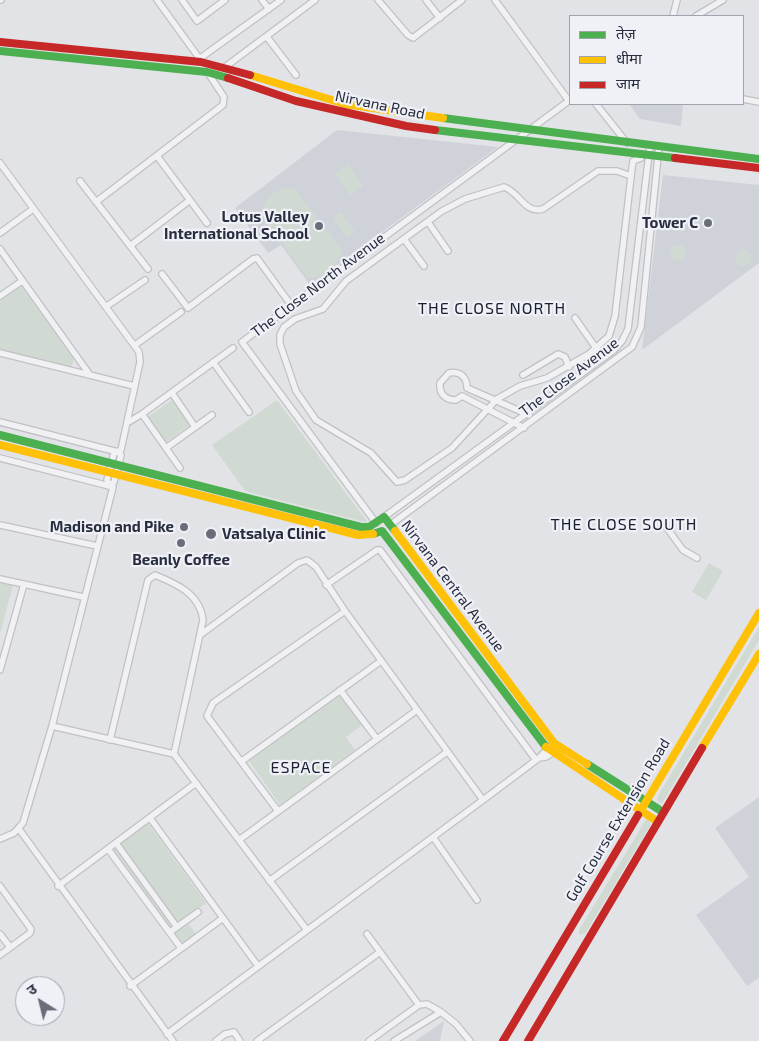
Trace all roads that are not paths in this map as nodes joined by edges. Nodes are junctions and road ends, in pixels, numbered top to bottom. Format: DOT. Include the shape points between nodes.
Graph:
graph roads {
  1 [pos="157,0"];
  2 [pos="182,0"];
  3 [pos="225,0"];
  4 [pos="262,0"];
  5 [pos="281,0"];
  6 [pos="315,0"];
  7 [pos="378,0"];
  8 [pos="426,0"];
  9 [pos="462,0"];
  10 [pos="495,0"];
  11 [pos="677,0"];
  12 [pos="723,0"];
  13 [pos="269,9"];
  14 [pos="673,15"];
  15 [pos="698,15"];
  16 [pos="440,18"];
  17 [pos="266,37"];
  18 [pos="0,42"];
  19 [pos="0,51"];
  20 [pos="200,61"];
  21 [pos="225,67"];
  22 [pos="207,72"];
  23 [pos="296,75"];
  24 [pos="744,99"];
  25 [pos="569,100"];
  26 [pos="569,102"];
  27 [pos="759,102"];
  28 [pos="597,105"];
  29 [pos="528,130"];
  30 [pos="514,139"];
  31 [pos="627,143"];
  32 [pos="650,145"];
  33 [pos="660,146"];
  34 [pos="646,154"];
  35 [pos="157,156"];
  36 [pos="658,156"];
  37 [pos="759,159"];
  38 [pos="1,167"];
  39 [pos="759,168"];
  40 [pos="631,176"];
  41 [pos="80,181"];
  42 [pos="190,200"];
  43 [pos="96,202"];
  44 [pos="33,209"];
  45 [pos="428,222"];
  46 [pos="207,223"];
  47 [pos="0,233"];
  48 [pos="404,239"];
  49 [pos="130,246"];
  50 [pos="0,249"];
  51 [pos="448,251"];
  52 [pos="424,266"];
  53 [pos="148,270"];
  54 [pos="162,274"];
  55 [pos="146,280"];
  56 [pos="22,281"];
  57 [pos="0,296"];
  58 [pos="291,305"];
  59 [pos="107,306"];
  60 [pos="181,312"];
  61 [pos="575,318"];
  62 [pos="622,341"];
  63 [pos="135,345"];
  64 [pos="632,346"];
  65 [pos="233,348"];
  66 [pos="596,348"];
  67 [pos="0,353"];
  68 [pos="213,362"];
  69 [pos="598,362"];
  70 [pos="568,367"];
  71 [pos="603,370"];
  72 [pos="90,375"];
  73 [pos="523,375"];
  74 [pos="572,381"];
  75 [pos="134,386"];
  76 [pos="577,388"];
  77 [pos="172,393"];
  78 [pos="497,399"];
  79 [pos="488,407"];
  80 [pos="250,412"];
  81 [pos="142,414"];
  82 [pos="212,414"];
  83 [pos="527,414"];
  84 [pos="536,418"];
  85 [pos="0,422"];
  86 [pos="127,423"];
  87 [pos="515,423"];
  88 [pos="195,427"];
  89 [pos="524,428"];
  90 [pos="0,435"];
  91 [pos="0,445"];
  92 [pos="166,448"];
  93 [pos="118,452"];
  94 [pos="0,458"];
  95 [pos="115,465"];
  96 [pos="180,468"];
  97 [pos="113,474"];
  98 [pos="110,486"];
  99 [pos="384,517"];
  100 [pos="376,523"];
  101 [pos="664,524"];
  102 [pos="0,525"];
  103 [pos="390,525"];
  104 [pos="382,530"];
  105 [pos="97,546"];
  106 [pos="698,558"];
  107 [pos="0,578"];
  108 [pos="24,584"];
  109 [pos="326,585"];
  110 [pos="83,597"];
  111 [pos="345,611"];
  112 [pos="759,614"];
  113 [pos="200,635"];
  114 [pos="759,654"];
  115 [pos="381,661"];
  116 [pos="0,670"];
  117 [pos="340,690"];
  118 [pos="417,710"];
  119 [pos="52,726"];
  120 [pos="377,739"];
  121 [pos="110,740"];
  122 [pos="558,746"];
  123 [pos="550,751"];
  124 [pos="448,752"];
  125 [pos="174,754"];
  126 [pos="537,759"];
  127 [pos="242,761"];
  128 [pos="196,784"];
  129 [pos="483,800"];
  130 [pos="645,802"];
  131 [pos="639,810"];
  132 [pos="278,811"];
  133 [pos="663,812"];
  134 [pos="150,818"];
  135 [pos="658,822"];
  136 [pos="19,829"];
  137 [pos="433,837"];
  138 [pos="0,839"];
  139 [pos="239,840"];
  140 [pos="116,843"];
  141 [pos="108,849"];
  142 [pos="269,881"];
  143 [pos="0,886"];
  144 [pos="58,886"];
  145 [pos="477,900"];
  146 [pos="198,912"];
  147 [pos="223,918"];
  148 [pos="177,927"];
  149 [pos="307,930"];
  150 [pos="170,932"];
  151 [pos="0,934"];
  152 [pos="367,934"];
  153 [pos="10,947"];
  154 [pos="181,948"];
  155 [pos="380,952"];
  156 [pos="0,955"];
  157 [pos="258,966"];
  158 [pos="130,986"];
  159 [pos="419,1005"];
  160 [pos="442,1012"];
  161 [pos="167,1034"];
  162 [pos="173,1041"];
  163 [pos="216,1041"];
  164 [pos="240,1041"];
  165 [pos="257,1041"];
  166 [pos="369,1041"];
  167 [pos="394,1041"];
  168 [pos="470,1041"];
  169 [pos="502,1041"];
  170 [pos="528,1041"];
  1 -- 20 [label="street"];
  2 -- 3 [label="street" via="197,21"];
  4 -- 13 [label="street"];
  5 -- 13 [label="street"];
  6 -- 17 [label="street"];
  7 -- 16 [label="street" via="410,37"];
  8 -- 16 [label="street"];
  9 -- 16 [label="street"];
  10 -- 25 [label="street"];
  11 -- 14 [label="street"];
  12 -- 15 [label="street"];
  13 -- 20 [label="street"];
  17 -- 21 [label="street"];
  17 -- 23 [label="street"];
  18 -- 20 [label="main road, Nirvana Road"];
  19 -- 22 [label="main road, Nirvana Road"];
  20 -- 21 [label="main road, Nirvana Road"];
  20 -- 22 [label="street"];
  21 -- 29 [label="main road, Nirvana Road" via="345,104"];
  22 -- 30 [label="main road, Nirvana Road" via="259,86 296,101 360,117"];
  22 -- 35 [label="street" via="224,97 223,105"];
  24 -- 27 [label="street"];
  26 -- 29 [label="street, The Close North Avenue"];
  28 -- 31 [label="street"];
  29 -- 30 [label="street, The Close North Avenue"];
  29 -- 31 [label="main road, Nirvana Road"];
  30 -- 34 [label="main road, Nirvana Road"];
  30 -- 58 [label="street, The Close North Avenue"];
  31 -- 32 [label="main road, Nirvana Road"];
  32 -- 33 [label="main road, Nirvana Road"];
  32 -- 34 [label="street, The Close Avenue"];
  33 -- 36 [label="street, The Close Avenue"];
  33 -- 37 [label="main road, Nirvana Road"];
  34 -- 36 [label="main road, Nirvana Road"];
  34 -- 40 [label="street" via="633,162"];
  34 -- 62 [label="street, The Close Avenue" via="628,329"];
  35 -- 42 [label="street"];
  35 -- 43 [label="street"];
  36 -- 39 [label="main road, Nirvana Road"];
  36 -- 64 [label="street, The Close Avenue" via="641,326"];
  38 -- 44 [label="street"];
  40 -- 45 [label="street" via="617,171 598,171 536,211 526,207 510,189 498,188 465,199"];
  40 -- 66 [label="street" via="615,316 609,336"];
  41 -- 43 [label="street"];
  42 -- 46 [label="street"];
  42 -- 49 [label="street"];
  43 -- 49 [label="street"];
  44 -- 47 [label="street"];
  44 -- 59 [label="street"];
  45 -- 48 [label="street"];
  45 -- 51 [label="street"];
  48 -- 52 [label="street"];
  48 -- 79 [label="street" via="346,281 323,309 284,326 280,344 296,392 316,420 371,452 397,482 405,480 452,448"];
  49 -- 53 [label="street"];
  50 -- 56 [label="street"];
  54 -- 58 [label="street" via="188,308 257,258"];
  55 -- 59 [label="street"];
  56 -- 57 [label="street"];
  56 -- 72 [label="street"];
  58 -- 100 [label="street, The Close North Avenue" via="242,342"];
  59 -- 63 [label="street"];
  60 -- 63 [label="street"];
  61 -- 66 [label="street"];
  62 -- 64 [label="street"];
  62 -- 69 [label="street, The Close Avenue"];
  63 -- 75 [label="street" via="140,362"];
  64 -- 71 [label="street, The Close Avenue"];
  65 -- 68 [label="street"];
  66 -- 70 [label="street"];
  67 -- 72 [label="street"];
  68 -- 77 [label="street"];
  68 -- 80 [label="street"];
  69 -- 71 [label="street"];
  69 -- 74 [label="street, The Close Avenue"];
  70 -- 73 [label="street" via="566,357 558,354"];
  70 -- 78 [label="street"];
  71 -- 76 [label="street, The Close Avenue"];
  72 -- 75 [label="street"];
  74 -- 76 [label="street"];
  74 -- 83 [label="street, The Close Avenue"];
  75 -- 86 [label="street"];
  76 -- 84 [label="street, The Close Avenue"];
  77 -- 81 [label="street"];
  77 -- 88 [label="street"];
  78 -- 79 [label="street"];
  78 -- 79 [label="street" via="467,388 466,379 458,373 449,373 442,378 439,388 443,396 452,400 462,396"];
  78 -- 83 [label="street"];
  79 -- 87 [label="street" via="494,414"];
  81 -- 86 [label="street"];
  81 -- 92 [label="street"];
  82 -- 88 [label="street"];
  83 -- 84 [label="street"];
  83 -- 87 [label="street, The Close Avenue"];
  84 -- 89 [label="street, The Close Avenue"];
  85 -- 93 [label="street"];
  86 -- 93 [label="street"];
  87 -- 89 [label="street"];
  87 -- 99 [label="street, The Close Avenue"];
  88 -- 92 [label="street"];
  89 -- 103 [label="street, The Close Avenue"];
  90 -- 95 [label="main road, Nirvana Central Avenue"];
  91 -- 97 [label="main road, Nirvana Central Avenue"];
  92 -- 96 [label="street"];
  93 -- 95 [label="street" via="114,453"];
  94 -- 98 [label="street"];
  95 -- 97 [label="street"];
  95 -- 100 [label="main road, Nirvana Central Avenue" via="361,527"];
  97 -- 98 [label="street" via="114,482"];
  97 -- 104 [label="main road, Nirvana Central Avenue" via="358,535 373,535"];
  98 -- 105 [label="street" via="113,487"];
  99 -- 100 [label="main road, Nirvana Central Avenue"];
  99 -- 103 [label="main road, Nirvana Central Avenue"];
  100 -- 104 [label="main road"];
  101 -- 106 [label="street" via="683,550"];
  102 -- 105 [label="street"];
  103 -- 104 [label="main road, The Close Avenue"];
  103 -- 122 [label="main road, Nirvana Central Avenue"];
  104 -- 123 [label="main road, Nirvana Central Avenue"];
  105 -- 110 [label="street"];
  107 -- 108 [label="street"];
  108 -- 110 [label="street"];
  108 -- 116 [label="street"];
  109 -- 111 [label="street"];
  109 -- 113 [label="street" via="311,562 302,560"];
  109 -- 126 [label="street" via="380,550"];
  110 -- 119 [label="street"];
  111 -- 115 [label="street"];
  111 -- 127 [label="street" via="208,710 207,716"];
  112 -- 130 [label="main road, Golf Course Extension Road"];
  113 -- 121 [label="street" via="202,609 194,598 181,586 151,577"];
  113 -- 125 [label="street"];
  114 -- 133 [label="main road"];
  115 -- 117 [label="street"];
  115 -- 118 [label="street"];
  117 -- 120 [label="street"];
  117 -- 127 [label="street"];
  118 -- 120 [label="street"];
  118 -- 124 [label="street"];
  119 -- 121 [label="street"];
  119 -- 136 [label="street"];
  120 -- 132 [label="street"];
  121 -- 125 [label="street"];
  122 -- 123 [label="street"];
  122 -- 130 [label="main road, Nirvana Central Avenue"];
  123 -- 126 [label="street"];
  123 -- 131 [label="main road, Nirvana Central Avenue"];
  124 -- 129 [label="street"];
  124 -- 142 [label="street"];
  125 -- 128 [label="street"];
  126 -- 129 [label="street"];
  127 -- 132 [label="street"];
  128 -- 134 [label="street"];
  128 -- 139 [label="street"];
  129 -- 137 [label="street"];
  130 -- 131 [label="main road, Golf Course Extension Road"];
  130 -- 133 [label="main road, Nirvana Central Avenue"];
  131 -- 135 [label="main road, Nirvana Central Avenue"];
  131 -- 169 [label="main road, Golf Course Extension Road"];
  132 -- 139 [label="street"];
  133 -- 135 [label="main road"];
  134 -- 140 [label="street"];
  134 -- 147 [label="street"];
  135 -- 170 [label="main road"];
  136 -- 138 [label="street"];
  136 -- 144 [label="street"];
  137 -- 145 [label="street"];
  137 -- 149 [label="street"];
  139 -- 142 [label="street"];
  140 -- 141 [label="street"];
  140 -- 148 [label="street"];
  141 -- 144 [label="street"];
  141 -- 150 [label="street"];
  142 -- 149 [label="street"];
  143 -- 153 [label="street" via="31,929"];
  144 -- 158 [label="street"];
  146 -- 148 [label="street"];
  147 -- 154 [label="street"];
  147 -- 157 [label="street"];
  148 -- 150 [label="street"];
  149 -- 157 [label="street"];
  150 -- 154 [label="street"];
  151 -- 153 [label="street"];
  152 -- 155 [label="street"];
  153 -- 156 [label="street"];
  154 -- 158 [label="street"];
  155 -- 159 [label="street"];
  155 -- 165 [label="street"];
  157 -- 161 [label="street"];
  158 -- 161 [label="street"];
  159 -- 160 [label="street" via="426,1004"];
  159 -- 166 [label="street"];
  160 -- 167 [label="street"];
  160 -- 168 [label="street"];
  161 -- 162 [label="street"];
  163 -- 164 [label="street" via="234,1032"];
}
